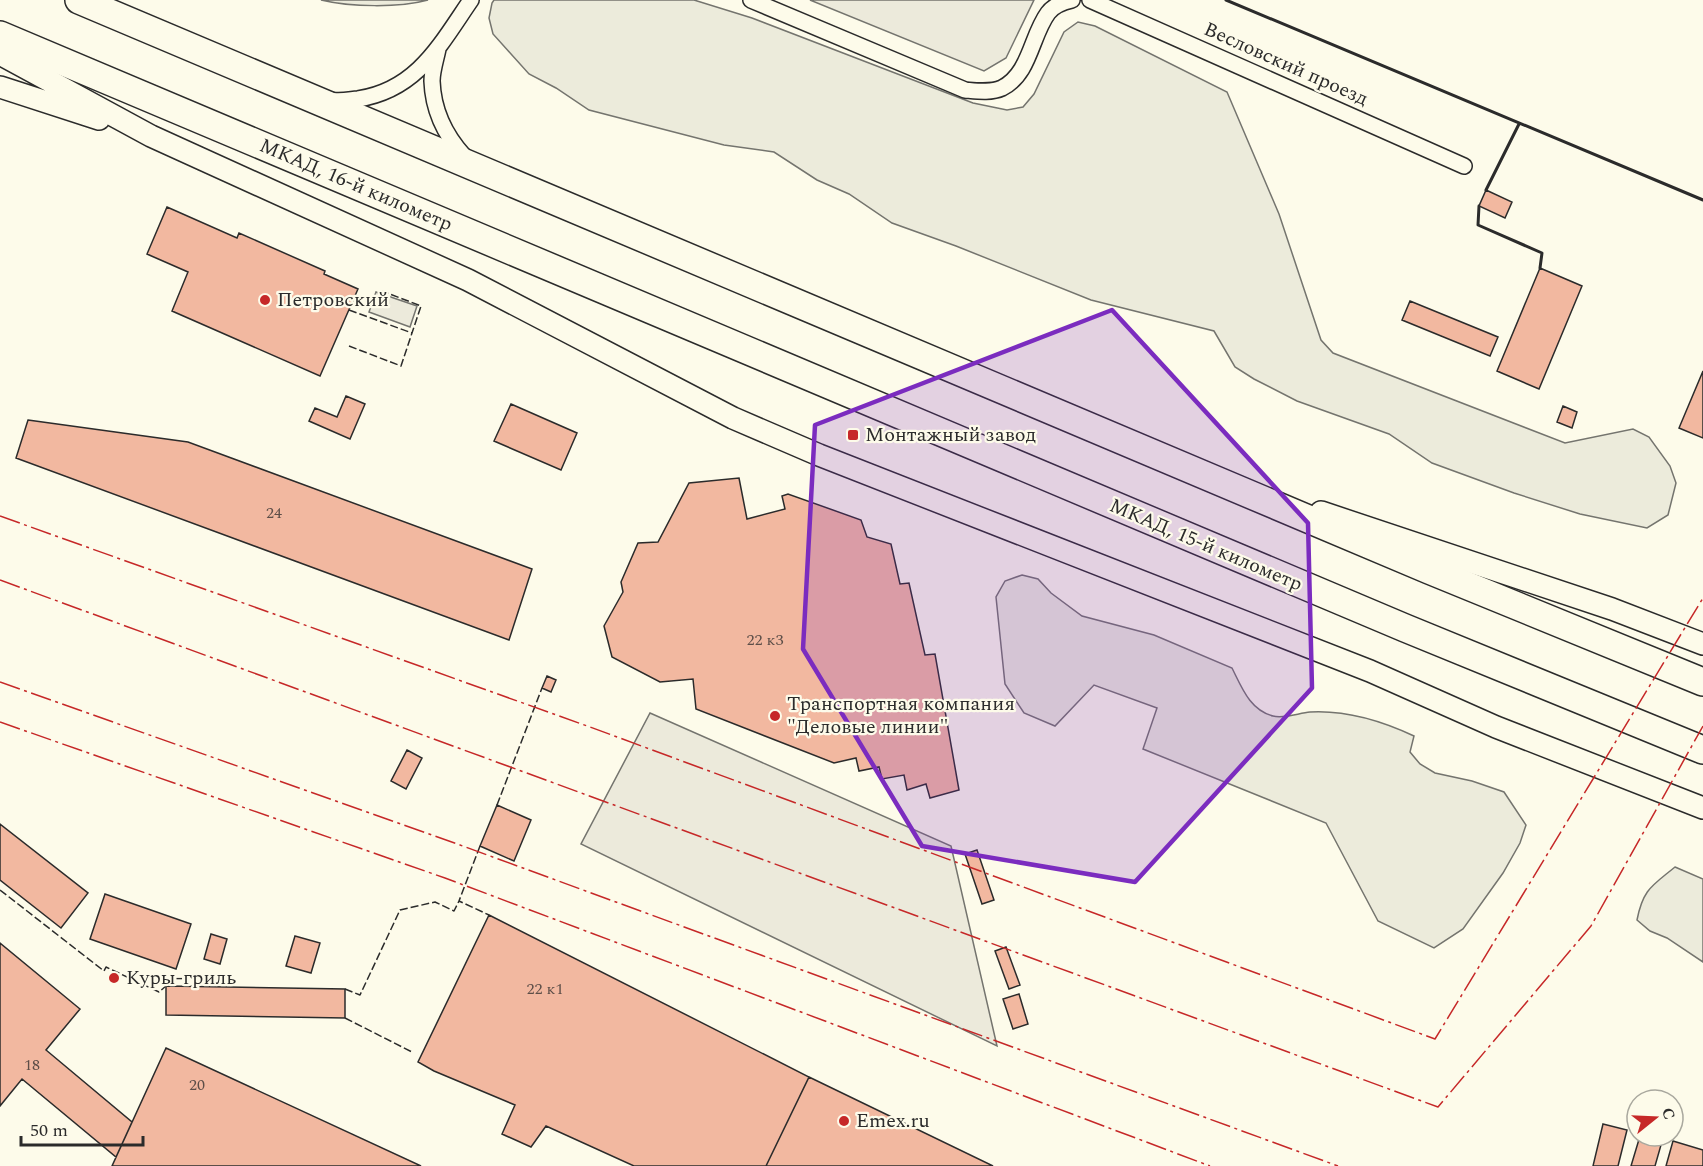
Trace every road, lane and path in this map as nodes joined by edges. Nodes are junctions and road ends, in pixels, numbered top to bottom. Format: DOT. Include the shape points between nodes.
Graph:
graph roads {
  1 [pos="79,0"];
  2 [pos="471,0"];
  3 [pos="751,0"];
  4 [pos="1072,0"];
  5 [pos="1090,0"];
  6 [pos="0,35"];
  7 [pos="438,48"];
  8 [pos="0,54"];
  9 [pos="0,87"];
  10 [pos="298,93"];
  11 [pos="151,136"];
  12 [pos="472,165"];
  13 [pos="1464,166"];
  14 [pos="711,335"];
  15 [pos="1202,474"];
  16 [pos="1703,644"];
  17 [pos="1703,682"];
  18 [pos="1703,750"];
  19 [pos="1703,808"];
  1 -- 10 [label="highway"];
  2 -- 7 [label="street"];
  3 -- 4 [label="street" via="965,90 983,91 1002,88 1020,73 1048,13 1059,3"];
  5 -- 13 [label="street, Весловский проезд"];
  6 -- 14 [label="highway, МКАД, 16-й километр"];
  7 -- 10 [label="street" via="412,78 376,96 337,102"];
  7 -- 12 [label="street" via="432,80 436,112 450,141"];
  8 -- 11 [label="main road"];
  9 -- 11 [label="main road"];
  10 -- 12 [label="highway"];
  11 -- 19 [label="main road" via="468,280 733,418 819,456 1370,671 1496,727"];
  12 -- 15 [label="highway"];
  14 -- 18 [label="highway, МКАД, 15-й километр"];
  15 -- 16 [label="main road" via="1612,609"];
  15 -- 17 [label="highway"];
}
